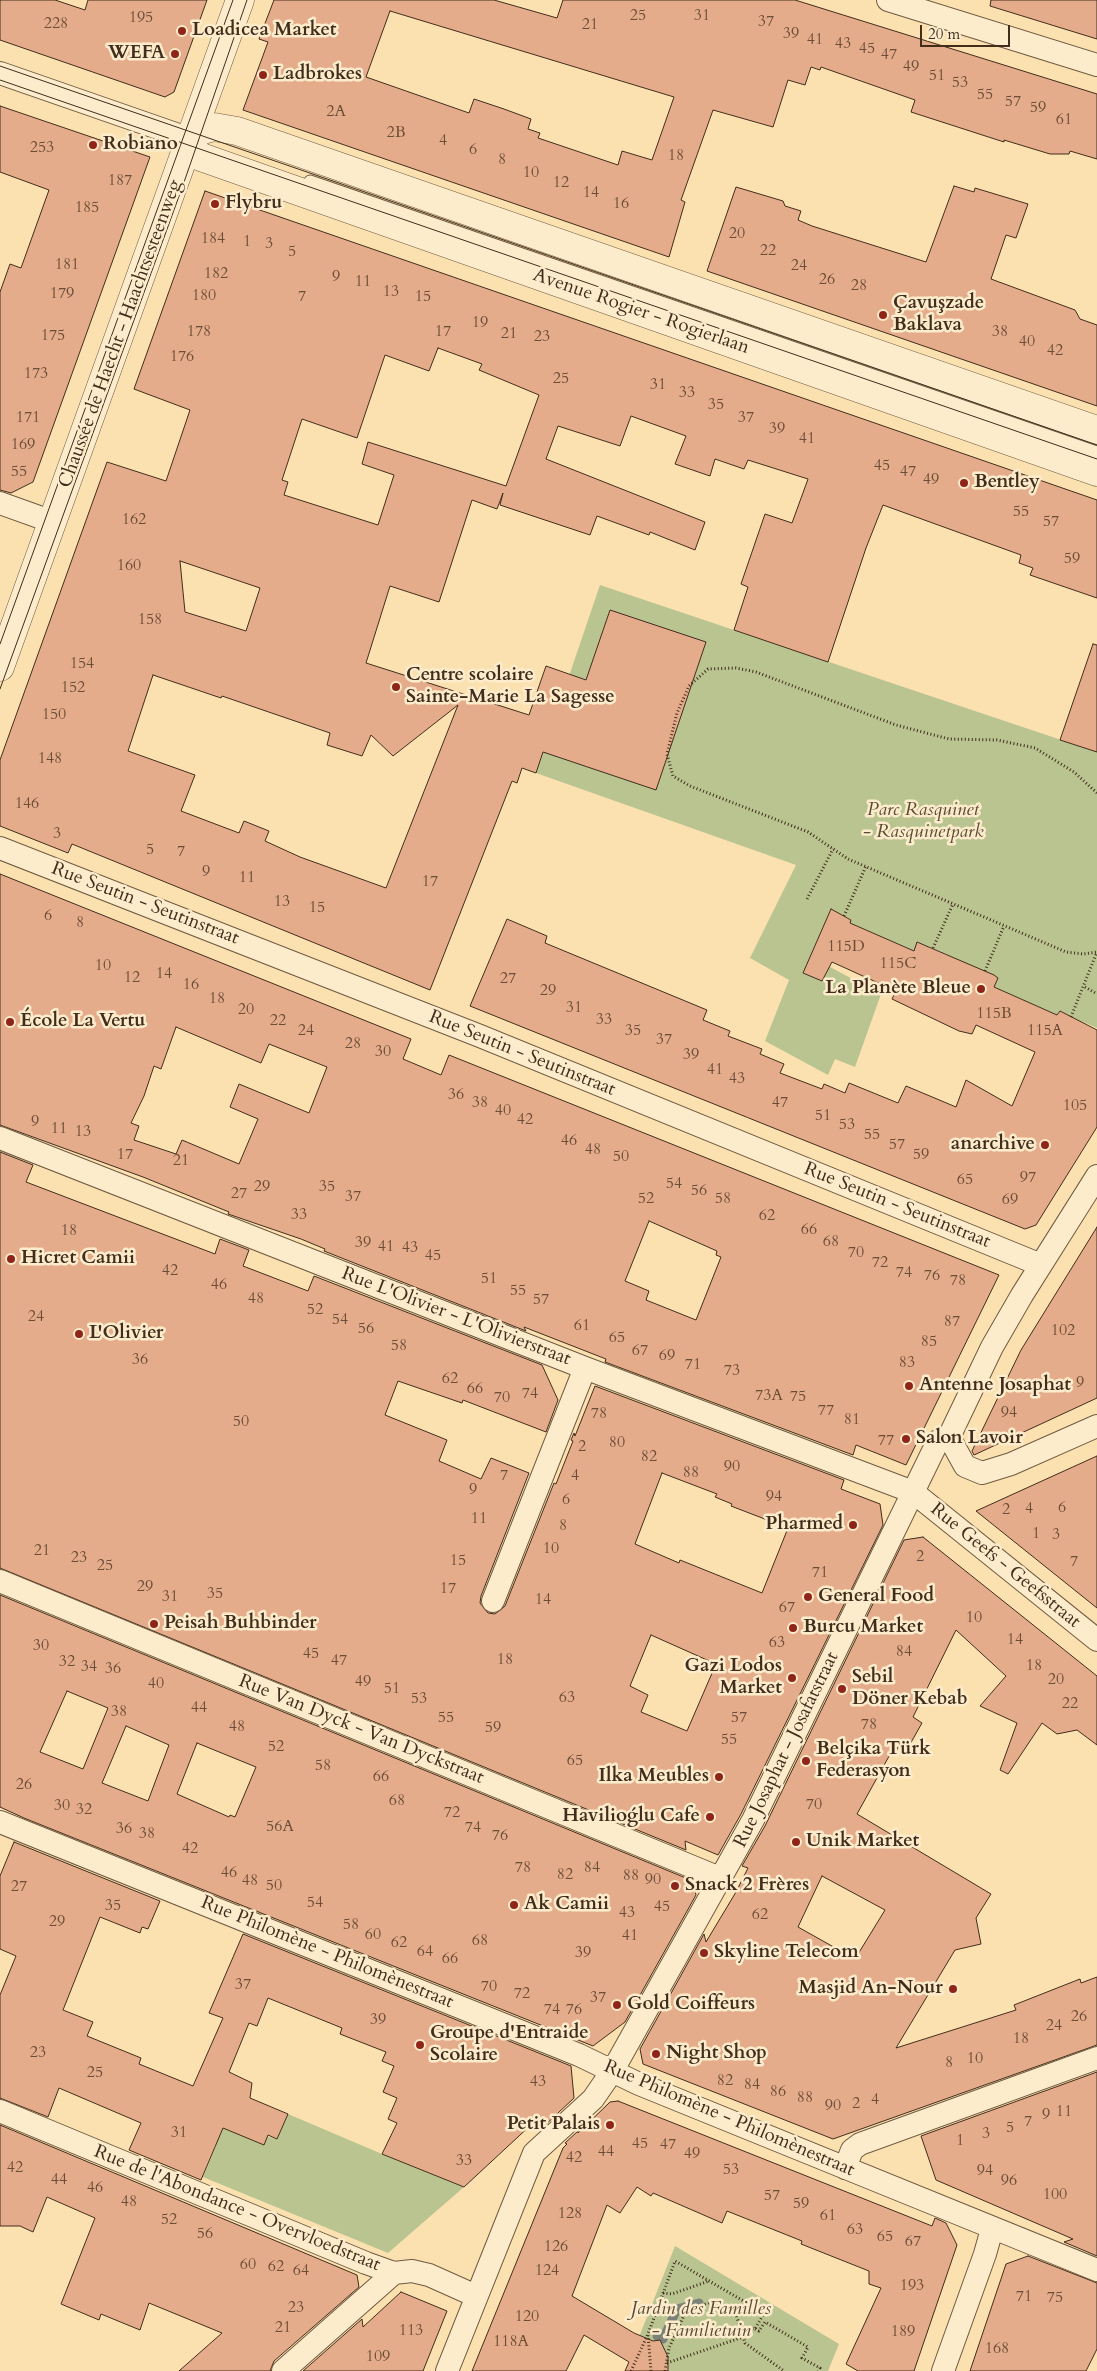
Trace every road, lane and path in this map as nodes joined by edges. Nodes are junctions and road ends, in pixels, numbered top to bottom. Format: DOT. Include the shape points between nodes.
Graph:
graph roads {
  1 [pos="240,0"];
  2 [pos="888,0"];
  3 [pos="1097,65"];
  4 [pos="0,73"];
  5 [pos="194,141"];
  6 [pos="296,176"];
  7 [pos="1097,430"];
  8 [pos="1097,452"];
  9 [pos="1097,472"];
  10 [pos="0,503"];
  11 [pos="53,522"];
  12 [pos="0,667"];
  13 [pos="1097,793"];
  14 [pos="0,848"];
  15 [pos="834,849"];
  16 [pos="866,866"];
  17 [pos="807,898"];
  18 [pos="953,904"];
  19 [pos="844,916"];
  20 [pos="1004,926"];
  21 [pos="933,948"];
  22 [pos="1097,952"];
  23 [pos="984,972"];
  24 [pos="1084,986"];
  25 [pos="1097,994"];
  26 [pos="1072,1017"];
  27 [pos="0,1138"];
  28 [pos="1097,1176"];
  29 [pos="1041,1265"];
  30 [pos="585,1368"];
  31 [pos="1097,1426"];
  32 [pos="949,1437"];
  33 [pos="913,1492"];
  34 [pos="0,1581"];
  35 [pos="493,1601"];
  36 [pos="1097,1640"];
  37 [pos="0,1822"];
  38 [pos="722,1879"];
  39 [pos="1097,2058"];
  40 [pos="613,2070"];
  41 [pos="0,2111"];
  42 [pos="844,2168"];
  43 [pos="992,2229"];
  44 [pos="1097,2270"];
  45 [pos="394,2273"];
  46 [pos="710,2280"];
  47 [pos="663,2293"];
  48 [pos="476,2296"];
  49 [pos="740,2327"];
  50 [pos="755,2329"];
  51 [pos="648,2334"];
  52 [pos="743,2337"];
  53 [pos="666,2363"];
  54 [pos="283,2371"];
  55 [pos="447,2371"];
  56 [pos="630,2371"];
  57 [pos="651,2371"];
  58 [pos="665,2371"];
  59 [pos="784,2371"];
  60 [pos="818,2371"];
  61 [pos="943,2371"];
  1 -- 5 [label="street, Chaussée de Haecht - Haachtsesteenweg"];
  2 -- 3 [label="street"];
  4 -- 5 [label="street"];
  5 -- 7 [label="street, Avenue Rogier - Rogierlaan" via="214,128 237,132"];
  5 -- 9 [label="street, Avenue Rogier - Rogierlaan" via="201,157"];
  5 -- 11 [label="street, Chaussée de Haecht - Haachtsesteenweg"];
  6 -- 8 [label="lane, Avenue Rogier - Rogierlaan"];
  10 -- 11 [label="street"];
  11 -- 12 [label="street, Chaussée de Haecht - Haachtsesteenweg"];
  13 -- 15 [label="path" via="1057,760 1017,742 949,739 896,725 756,672 720,667 700,674 682,699 669,741 669,765 673,776 690,786 808,832"];
  14 -- 29 [label="street, Rue Seutin - Seutinstraat" via="480,1036"];
  15 -- 16 [label="path"];
  15 -- 17 [label="path"];
  16 -- 18 [label="path"];
  16 -- 19 [label="path"];
  18 -- 20 [label="path"];
  18 -- 21 [label="path"];
  20 -- 22 [label="path" via="1066,952"];
  20 -- 23 [label="path"];
  22 -- 24 [label="path"];
  24 -- 25 [label="path"];
  24 -- 26 [label="path"];
  27 -- 30 [label="street, Rue L'Olivier - L'Olivierstraat"];
  28 -- 29 [label="street, Rue Josaphat - Josafatstraat"];
  29 -- 32 [label="street, Rue Josaphat - Josafatstraat" via="992,1347"];
  30 -- 33 [label="street, Rue L'Olivier - L'Olivierstraat"];
  30 -- 35 [label="street"];
  31 -- 32 [label="street" via="1011,1464 982,1473 965,1466"];
  32 -- 33 [label="street, Rue Josaphat - Josafatstraat" via="938,1441"];
  33 -- 36 [label="street, Rue Geefs - Geefsstraat"];
  33 -- 38 [label="street, Rue Josaphat - Josafatstraat" via="754,1820"];
  34 -- 38 [label="street, Rue Van Dyck - Van Dyckstraat"];
  37 -- 40 [label="street, Rue Philomène - Philomènestraat"];
  38 -- 40 [label="street, Rue Josaphat - Josafatstraat"];
  39 -- 42 [label="street" via="860,2144 852,2150"];
  40 -- 42 [label="street, Rue Philomène - Philomènestraat" via="639,2084"];
  40 -- 48 [label="street, Rue Josaphat - Josafatstraat" via="593,2099 534,2153"];
  41 -- 45 [label="street, Rue de l'Abondance - Overvloedstraat"];
  42 -- 43 [label="street, Rue Philomène - Philomènestraat"];
  43 -- 44 [label="street, Rue Philomène - Philomènestraat"];
  43 -- 61 [label="street"];
  45 -- 48 [label="street, Rue de l'Abondance - Overvloedstraat" via="430,2275"];
  45 -- 54 [label="street"];
  46 -- 47 [label="path" via="672,2294"];
  46 -- 47 [label="path" via="675,2262"];
  46 -- 50 [label="path" via="764,2313"];
  47 -- 51 [label="path"];
  48 -- 55 [label="street, Rue Josaphat - Josafatstraat"];
  49 -- 50 [label="path"];
  49 -- 52 [label="path"];
  49 -- 53 [label="path" via="736,2311 714,2301 686,2311 669,2348"];
  50 -- 60 [label="path" via="760,2331 765,2322 808,2347 802,2358 820,2368"];
  51 -- 56 [label="path"];
  51 -- 57 [label="path"];
  52 -- 53 [label="path"];
  52 -- 59 [label="path" via="745,2343"];
  53 -- 58 [label="path"];
}
